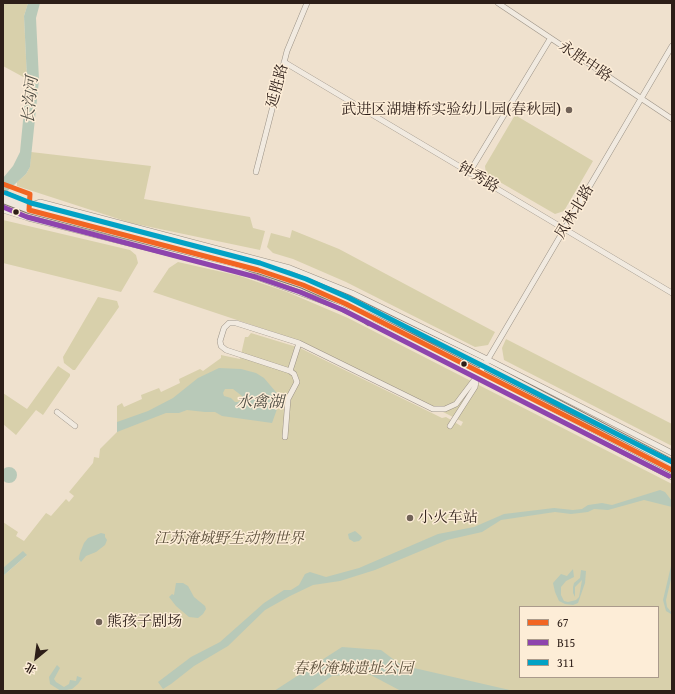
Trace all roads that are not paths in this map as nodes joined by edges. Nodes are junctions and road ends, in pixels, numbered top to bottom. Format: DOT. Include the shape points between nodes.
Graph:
graph roads {
  1 [pos="307,3"];
  2 [pos="498,3"];
  3 [pos="550,38"];
  4 [pos="672,46"];
  5 [pos="284,62"];
  6 [pos="642,100"];
  7 [pos="672,120"];
  8 [pos="256,172"];
  9 [pos="469,173"];
  10 [pos="5,198"];
  11 [pos="29,208"];
  12 [pos="3,210"];
  13 [pos="564,230"];
  14 [pos="672,294"];
  15 [pos="344,303"];
  16 [pos="369,322"];
  17 [pos="299,343"];
  18 [pos="486,361"];
  19 [pos="290,371"];
  20 [pos="479,374"];
  21 [pos="57,412"];
  22 [pos="75,426"];
  23 [pos="450,426"];
  24 [pos="285,437"];
  25 [pos="672,453"];
  26 [pos="672,463"];
  27 [pos="672,470"];
  28 [pos="672,477"];
  1 -- 5 [label="street, 延胜路"];
  2 -- 3 [label="street, 永胜中路"];
  3 -- 6 [label="street, 永胜中路"];
  3 -- 9 [label="street"];
  4 -- 6 [label="street, 凤林北路"];
  5 -- 8 [label="street, 延胜路"];
  5 -- 9 [label="street, 钟秀路"];
  6 -- 7 [label="street, 永胜中路"];
  6 -- 13 [label="street, 凤林北路"];
  9 -- 13 [label="street, 钟秀路"];
  10 -- 11 [label="main road"];
  11 -- 15 [label="main road" via="258,270 303,285"];
  11 -- 18 [label="main road" via="258,265 303,280"];
  12 -- 16 [label="street" via="240,271 331,304"];
  13 -- 14 [label="street, 钟秀路"];
  13 -- 18 [label="street, 凤林北路"];
  15 -- 16 [label="main road"];
  15 -- 20 [label="main road"];
  16 -- 20 [label="street"];
  17 -- 19 [label="street"];
  17 -- 19 [label="street" via="236,323 229,323 224,328 220,341 226,350"];
  17 -- 20 [label="street" via="433,409 445,409 456,404"];
  18 -- 20 [label="street, 凤林北路"];
  18 -- 25 [label="street"];
  18 -- 26 [label="main road"];
  19 -- 24 [label="street" via="297,382 288,399"];
  20 -- 23 [label="street" via="475,387"];
  20 -- 27 [label="main road"];
  20 -- 28 [label="street"];
  21 -- 22 [label="street"];
}
